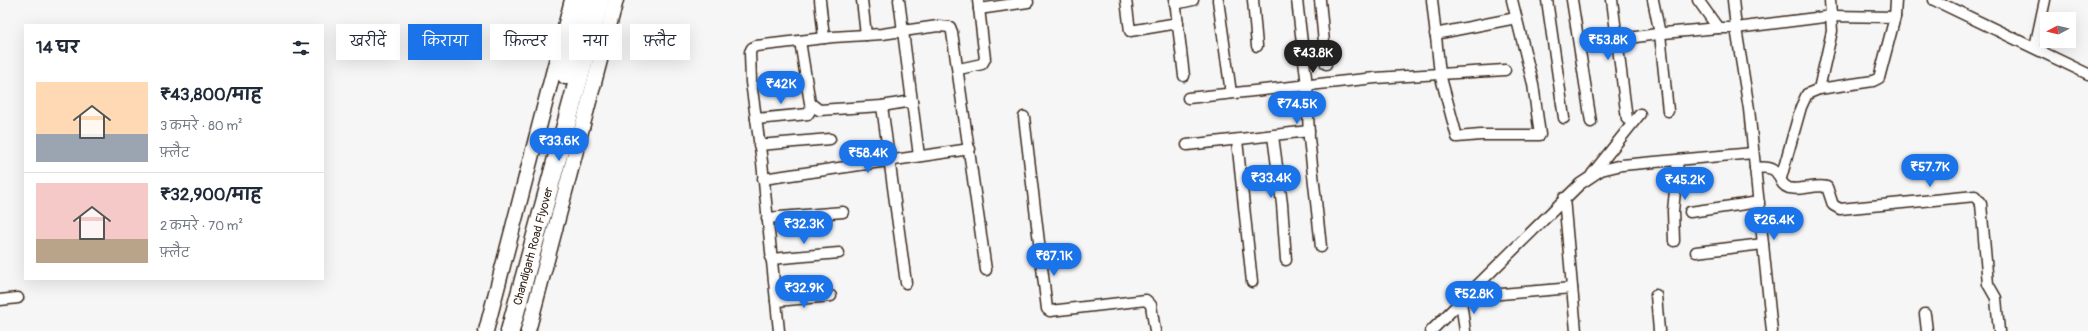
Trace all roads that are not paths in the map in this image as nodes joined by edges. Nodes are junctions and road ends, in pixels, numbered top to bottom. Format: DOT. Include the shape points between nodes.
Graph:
graph roads {
  1 [pos="572,0"];
  2 [pos="586,0"];
  3 [pos="600,0"];
  4 [pos="616,0"];
  5 [pos="820,0"];
  6 [pos="862,0"];
  7 [pos="900,0"];
  8 [pos="1126,0"];
  9 [pos="1193,0"];
  10 [pos="1218,0"];
  11 [pos="1253,0"];
  12 [pos="1297,0"];
  13 [pos="1320,0"];
  14 [pos="1432,0"];
  15 [pos="1512,0"];
  16 [pos="1547,0"];
  17 [pos="1572,0"];
  18 [pos="1612,0"];
  19 [pos="1653,0"];
  20 [pos="1698,0"];
  21 [pos="1733,0"];
  22 [pos="1830,0"];
  23 [pos="1896,0"];
  24 [pos="1934,0"];
  25 [pos="2045,0"];
  26 [pos="1028,2"];
  27 [pos="1175,2"];
  28 [pos="978,4"];
  29 [pos="1832,16"];
  30 [pos="1895,17"];
  31 [pos="1516,18"];
  32 [pos="1178,23"];
  33 [pos="1718,28"];
  34 [pos="1736,28"];
  35 [pos="903,30"];
  36 [pos="1435,34"];
  37 [pos="1660,34"];
  38 [pos="866,35"];
  39 [pos="824,38"];
  40 [pos="1616,39"];
  41 [pos="800,41"];
  42 [pos="1580,45"];
  43 [pos="1257,46"];
  44 [pos="2035,47"];
  45 [pos="1326,64"];
  46 [pos="959,70"];
  47 [pos="1505,70"];
  48 [pos="1440,74"];
  49 [pos="2088,74"];
  50 [pos="1184,76"];
  51 [pos="1306,86"];
  52 [pos="1820,89"];
  53 [pos="1231,93"];
  54 [pos="1188,98"];
  55 [pos="912,101"];
  56 [pos="813,106"];
  57 [pos="882,106"];
  58 [pos="1668,111"];
  59 [pos="1640,114"];
  60 [pos="1024,117"];
  61 [pos="1564,118"];
  62 [pos="756,119"];
  63 [pos="1627,120"];
  64 [pos="1591,122"];
  65 [pos="1309,131"];
  66 [pos="1273,136"];
  67 [pos="830,139"];
  68 [pos="1237,140"];
  69 [pos="1187,145"];
  70 [pos="759,146"];
  71 [pos="970,149"];
  72 [pos="1754,153"];
  73 [pos="919,156"];
  74 [pos="889,160"];
  75 [pos="1678,160"];
  76 [pos="1755,168"];
  77 [pos="1590,177"];
  78 [pos="1781,178"];
  79 [pos="763,179"];
  80 [pos="1564,198"];
  81 [pos="1759,202"];
  82 [pos="843,212"];
  83 [pos="1690,212"];
  84 [pos="767,218"];
  85 [pos="1674,241"];
  86 [pos="1763,244"];
  87 [pos="1321,247"];
  88 [pos="1696,252"];
  89 [pos="839,253"];
  90 [pos="771,259"];
  91 [pos="1286,260"];
  92 [pos="986,270"];
  93 [pos="1252,282"];
  94 [pos="906,283"];
  95 [pos="1572,288"];
  96 [pos="1656,295"];
  97 [pos="831,296"];
  98 [pos="18,298"];
  99 [pos="1463,299"];
  100 [pos="0,300"];
  101 [pos="776,301"];
  102 [pos="1925,314"];
  103 [pos="507,328"];
  104 [pos="486,331"];
  105 [pos="528,331"];
  106 [pos="779,331"];
  107 [pos="1155,331"];
  108 [pos="1431,331"];
  109 [pos="1465,331"];
  110 [pos="1576,331"];
  111 [pos="1659,331"];
  112 [pos="1772,331"];
  113 [pos="1927,331"];
  114 [pos="1999,331"];
  1 -- 104 [label="main road"];
  2 -- 103 [label="highway, Chandigarh Road Flyover"];
  3 -- 103 [label="highway, Chandigarh Road Flyover"];
  4 -- 105 [label="main road"];
  5 -- 39 [label="street"];
  6 -- 38 [label="street"];
  7 -- 35 [label="street"];
  8 -- 32 [label="street" via="1130,31"];
  9 -- 27 [label="street"];
  10 -- 53 [label="street"];
  11 -- 43 [label="street"];
  12 -- 51 [label="street"];
  13 -- 45 [label="street"];
  14 -- 36 [label="street"];
  15 -- 31 [label="street"];
  16 -- 61 [label="street"];
  17 -- 42 [label="street"];
  18 -- 40 [label="street"];
  19 -- 37 [label="street"];
  20 -- 33 [label="street"];
  21 -- 34 [label="street"];
  22 -- 29 [label="street"];
  23 -- 30 [label="street"];
  24 -- 44 [label="street"];
  25 -- 44 [label="street"];
  26 -- 28 [label="street"];
  27 -- 32 [label="street"];
  28 -- 46 [label="street" via="985,59 982,64"];
  29 -- 30 [label="street"];
  29 -- 34 [label="street"];
  29 -- 52 [label="street" via="1832,31"];
  30 -- 52 [label="street" via="1878,80"];
  31 -- 36 [label="street"];
  31 -- 48 [label="street" via="1533,84 1540,135 1482,134 1456,137"];
  32 -- 50 [label="street"];
  33 -- 34 [label="street"];
  33 -- 37 [label="street"];
  34 -- 72 [label="street"];
  35 -- 38 [label="street"];
  35 -- 46 [label="street" via="950,27"];
  35 -- 55 [label="street"];
  36 -- 48 [label="street"];
  37 -- 40 [label="street"];
  37 -- 58 [label="street"];
  38 -- 39 [label="street"];
  39 -- 41 [label="street"];
  40 -- 42 [label="street"];
  40 -- 63 [label="street"];
  41 -- 56 [label="street" via="810,104"];
  41 -- 62 [label="street" via="752,48 751,82"];
  42 -- 64 [label="street"];
  44 -- 49 [label="street"];
  46 -- 71 [label="street"];
  47 -- 48 [label="street"];
  48 -- 51 [label="street"];
  51 -- 53 [label="street"];
  51 -- 65 [label="street"];
  52 -- 78 [label="street" via="1807,94 1804,98"];
  53 -- 54 [label="street"];
  55 -- 57 [label="street"];
  55 -- 73 [label="street"];
  56 -- 57 [label="street" via="819,110"];
  56 -- 62 [label="street" via="808,114"];
  57 -- 74 [label="street"];
  59 -- 77 [label="street"];
  60 -- 107 [label="street" via="1047,309 1050,311 1146,300 1151,305"];
  62 -- 70 [label="street"];
  65 -- 66 [label="street"];
  65 -- 87 [label="street"];
  66 -- 68 [label="street"];
  66 -- 91 [label="street"];
  67 -- 70 [label="street"];
  68 -- 69 [label="street"];
  68 -- 93 [label="street"];
  70 -- 79 [label="street"];
  71 -- 73 [label="street"];
  71 -- 92 [label="street"];
  72 -- 75 [label="street"];
  72 -- 76 [label="street"];
  73 -- 74 [label="street"];
  74 -- 79 [label="street"];
  74 -- 94 [label="street"];
  75 -- 77 [label="street" via="1622,164"];
  75 -- 85 [label="street" via="1673,211"];
  76 -- 78 [label="street" via="1770,167"];
  76 -- 81 [label="street"];
  77 -- 80 [label="street"];
  78 -- 114 [label="street" via="1785,186 1793,188 1826,187 1833,206 1840,209 1975,196 1981,204 1988,284 1996,298"];
  79 -- 84 [label="street"];
  80 -- 95 [label="street"];
  80 -- 99 [label="street"];
  81 -- 83 [label="street"];
  81 -- 86 [label="street"];
  82 -- 84 [label="street"];
  84 -- 90 [label="street"];
  86 -- 88 [label="street"];
  86 -- 112 [label="street"];
  89 -- 90 [label="street"];
  90 -- 101 [label="street"];
  95 -- 99 [label="street"];
  95 -- 110 [label="street"];
  96 -- 111 [label="street"];
  97 -- 101 [label="street"];
  98 -- 100 [label="street"];
  99 -- 108 [label="street"];
  99 -- 109 [label="street"];
  101 -- 106 [label="street"];
  102 -- 113 [label="street"];
}
